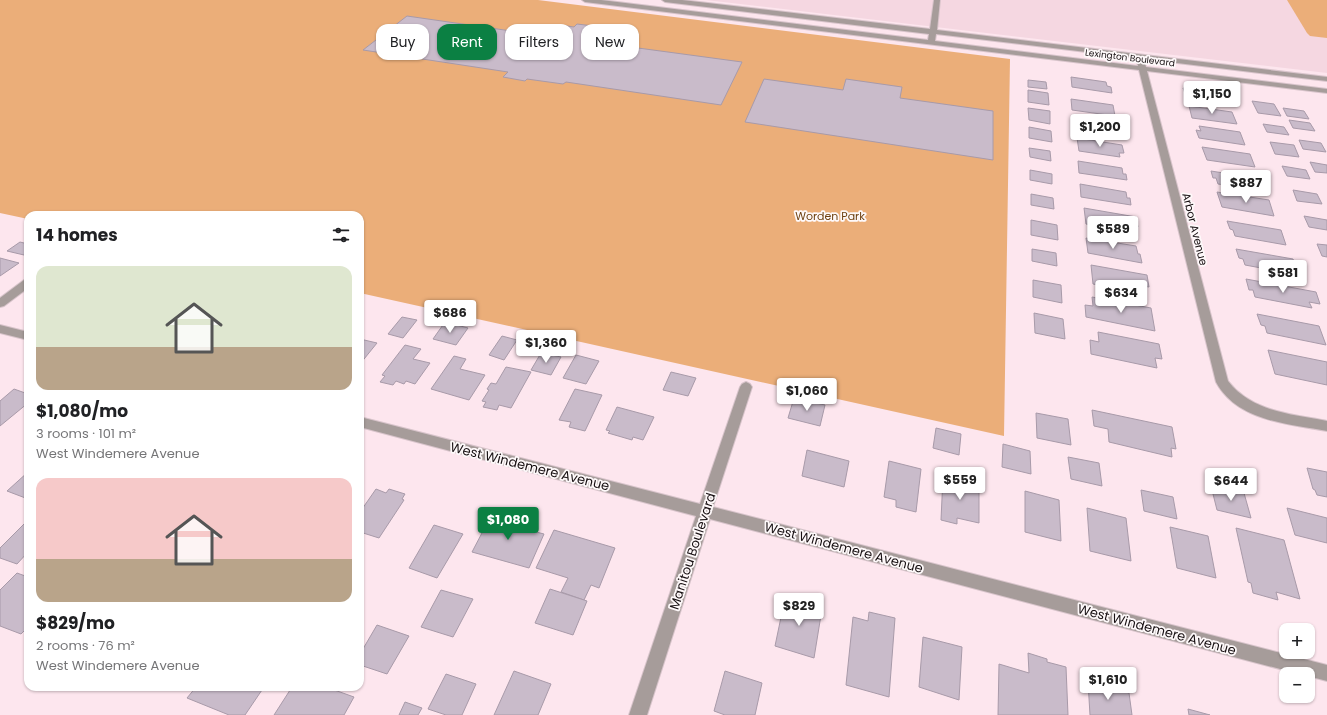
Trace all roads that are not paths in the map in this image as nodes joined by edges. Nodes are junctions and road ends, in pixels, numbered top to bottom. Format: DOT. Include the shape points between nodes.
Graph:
graph roads {
  1 [pos="585,0"];
  2 [pos="652,0"];
  3 [pos="665,0"];
  4 [pos="937,0"];
  5 [pos="646,8"];
  6 [pos="796,16"];
  7 [pos="792,26"];
  8 [pos="933,33"];
  9 [pos="931,43"];
  10 [pos="1140,56"];
  11 [pos="1142,69"];
  12 [pos="1327,79"];
  13 [pos="1327,91"];
  14 [pos="24,286"];
  15 [pos="0,303"];
  16 [pos="0,329"];
  17 [pos="24,335"];
  18 [pos="746,387"];
  19 [pos="364,423"];
  20 [pos="1327,426"];
  21 [pos="705,512"];
  22 [pos="1327,673"];
  23 [pos="638,715"];
  1 -- 5 [label="street, Lexington Boulevard"];
  2 -- 5 [label="street"];
  3 -- 6 [label="street, Lexington Boulevard"];
  4 -- 8 [label="street"];
  5 -- 7 [label="street, Lexington Boulevard"];
  6 -- 7 [label="street"];
  6 -- 8 [label="street, Lexington Boulevard"];
  7 -- 9 [label="street, Lexington Boulevard"];
  8 -- 9 [label="street"];
  8 -- 10 [label="street, Lexington Boulevard"];
  9 -- 11 [label="street, Lexington Boulevard"];
  10 -- 11 [label="street, Arbor Avenue"];
  10 -- 12 [label="street, Lexington Boulevard"];
  11 -- 13 [label="street, Lexington Boulevard"];
  11 -- 20 [label="street, Arbor Avenue" via="1222,382 1238,401 1255,410"];
  14 -- 15 [label="street"];
  16 -- 17 [label="street"];
  18 -- 21 [label="street, Manitou Boulevard"];
  19 -- 21 [label="street, West Windemere Avenue"];
  21 -- 22 [label="street, West Windemere Avenue"];
  21 -- 23 [label="street, Manitou Boulevard"];
}
